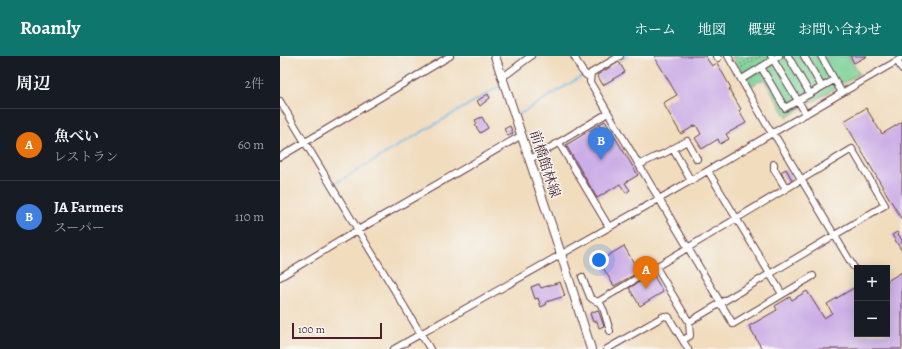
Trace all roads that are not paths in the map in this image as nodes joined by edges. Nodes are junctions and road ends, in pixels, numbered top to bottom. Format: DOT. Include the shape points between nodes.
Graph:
graph roads {
  1 [pos="450,56"];
  2 [pos="495,56"];
  3 [pos="531,56"];
  4 [pos="574,56"];
  5 [pos="620,56"];
  6 [pos="779,56"];
  7 [pos="788,56"];
  8 [pos="821,56"];
  9 [pos="730,57"];
  10 [pos="807,57"];
  11 [pos="772,58"];
  12 [pos="899,60"];
  13 [pos="761,67"];
  14 [pos="902,69"];
  15 [pos="502,75"];
  16 [pos="590,77"];
  17 [pos="742,79"];
  18 [pos="834,80"];
  19 [pos="822,87"];
  20 [pos="842,93"];
  21 [pos="810,94"];
  22 [pos="280,101"];
  23 [pos="798,101"];
  24 [pos="608,113"];
  25 [pos="806,114"];
  26 [pos="772,134"];
  27 [pos="522,135"];
  28 [pos="305,142"];
  29 [pos="559,143"];
  30 [pos="673,149"];
  31 [pos="280,157"];
  32 [pos="529,159"];
  33 [pos="697,159"];
  34 [pos="774,164"];
  35 [pos="639,165"];
  36 [pos="708,171"];
  37 [pos="802,179"];
  38 [pos="691,181"];
  39 [pos="786,189"];
  40 [pos="659,199"];
  41 [pos="736,218"];
  42 [pos="609,227"];
  43 [pos="358,230"];
  44 [pos="835,235"];
  45 [pos="688,247"];
  46 [pos="561,254"];
  47 [pos="853,266"];
  48 [pos="656,267"];
  49 [pos="770,274"];
  50 [pos="813,276"];
  51 [pos="280,277"];
  52 [pos="582,277"];
  53 [pos="782,294"];
  54 [pos="601,300"];
  55 [pos="721,303"];
  56 [pos="689,322"];
  57 [pos="610,331"];
  58 [pos="420,333"];
  59 [pos="683,340"];
  60 [pos="394,349"];
  61 [pos="430,349"];
  62 [pos="591,349"];
  63 [pos="607,349"];
  64 [pos="688,349"];
  1 -- 28 [label="street"];
  2 -- 15 [label="main road, 前橋館林線"];
  3 -- 15 [label="street"];
  4 -- 16 [label="street" via="584,74"];
  5 -- 16 [label="street" via="591,73"];
  6 -- 11 [label="street"];
  7 -- 21 [label="street"];
  8 -- 18 [label="street"];
  9 -- 17 [label="street"];
  10 -- 19 [label="street"];
  11 -- 13 [label="street"];
  11 -- 23 [label="street"];
  12 -- 14 [label="street"];
  12 -- 20 [label="street"];
  13 -- 17 [label="street"];
  13 -- 23 [label="street" via="785,108"];
  15 -- 27 [label="main road, 前橋館林線"];
  16 -- 24 [label="street" via="590,82"];
  17 -- 26 [label="street"];
  18 -- 19 [label="street"];
  18 -- 20 [label="street"];
  19 -- 21 [label="street"];
  20 -- 25 [label="street"];
  21 -- 23 [label="street"];
  22 -- 28 [label="street"];
  23 -- 25 [label="street"];
  24 -- 29 [label="street"];
  24 -- 35 [label="street"];
  25 -- 26 [label="street"];
  26 -- 36 [label="street"];
  26 -- 37 [label="street"];
  27 -- 32 [label="main road, 前橋館林線"];
  27 -- 43 [label="street"];
  28 -- 31 [label="street"];
  28 -- 43 [label="street"];
  29 -- 32 [label="street"];
  29 -- 42 [label="street"];
  30 -- 33 [label="street" via="686,141"];
  30 -- 35 [label="street"];
  30 -- 38 [label="street"];
  32 -- 46 [label="main road, 前橋館林線"];
  34 -- 39 [label="street" via="774,169"];
  35 -- 40 [label="street"];
  36 -- 38 [label="street"];
  36 -- 41 [label="street"];
  37 -- 39 [label="street"];
  37 -- 44 [label="street"];
  37 -- 44 [label="street" via="852,149 885,205"];
  38 -- 40 [label="street"];
  39 -- 41 [label="street"];
  40 -- 42 [label="street"];
  40 -- 45 [label="street"];
  41 -- 45 [label="street"];
  41 -- 49 [label="street"];
  42 -- 46 [label="street"];
  43 -- 51 [label="street"];
  43 -- 58 [label="street"];
  44 -- 47 [label="street"];
  44 -- 49 [label="street"];
  45 -- 48 [label="street"];
  45 -- 55 [label="street"];
  46 -- 58 [label="street"];
  46 -- 62 [label="main road, 前橋館林線"];
  48 -- 54 [label="street"];
  48 -- 56 [label="street"];
  49 -- 53 [label="street"];
  49 -- 55 [label="street"];
  50 -- 53 [label="street"];
  52 -- 57 [label="street" via="590,297 600,303"];
  53 -- 55 [label="street" via="733,324"];
  55 -- 56 [label="street"];
  56 -- 59 [label="street" via="690,336"];
  58 -- 60 [label="street"];
  58 -- 61 [label="street"];
  59 -- 63 [label="street" via="669,317 664,316"];
  59 -- 64 [label="street"];
}
